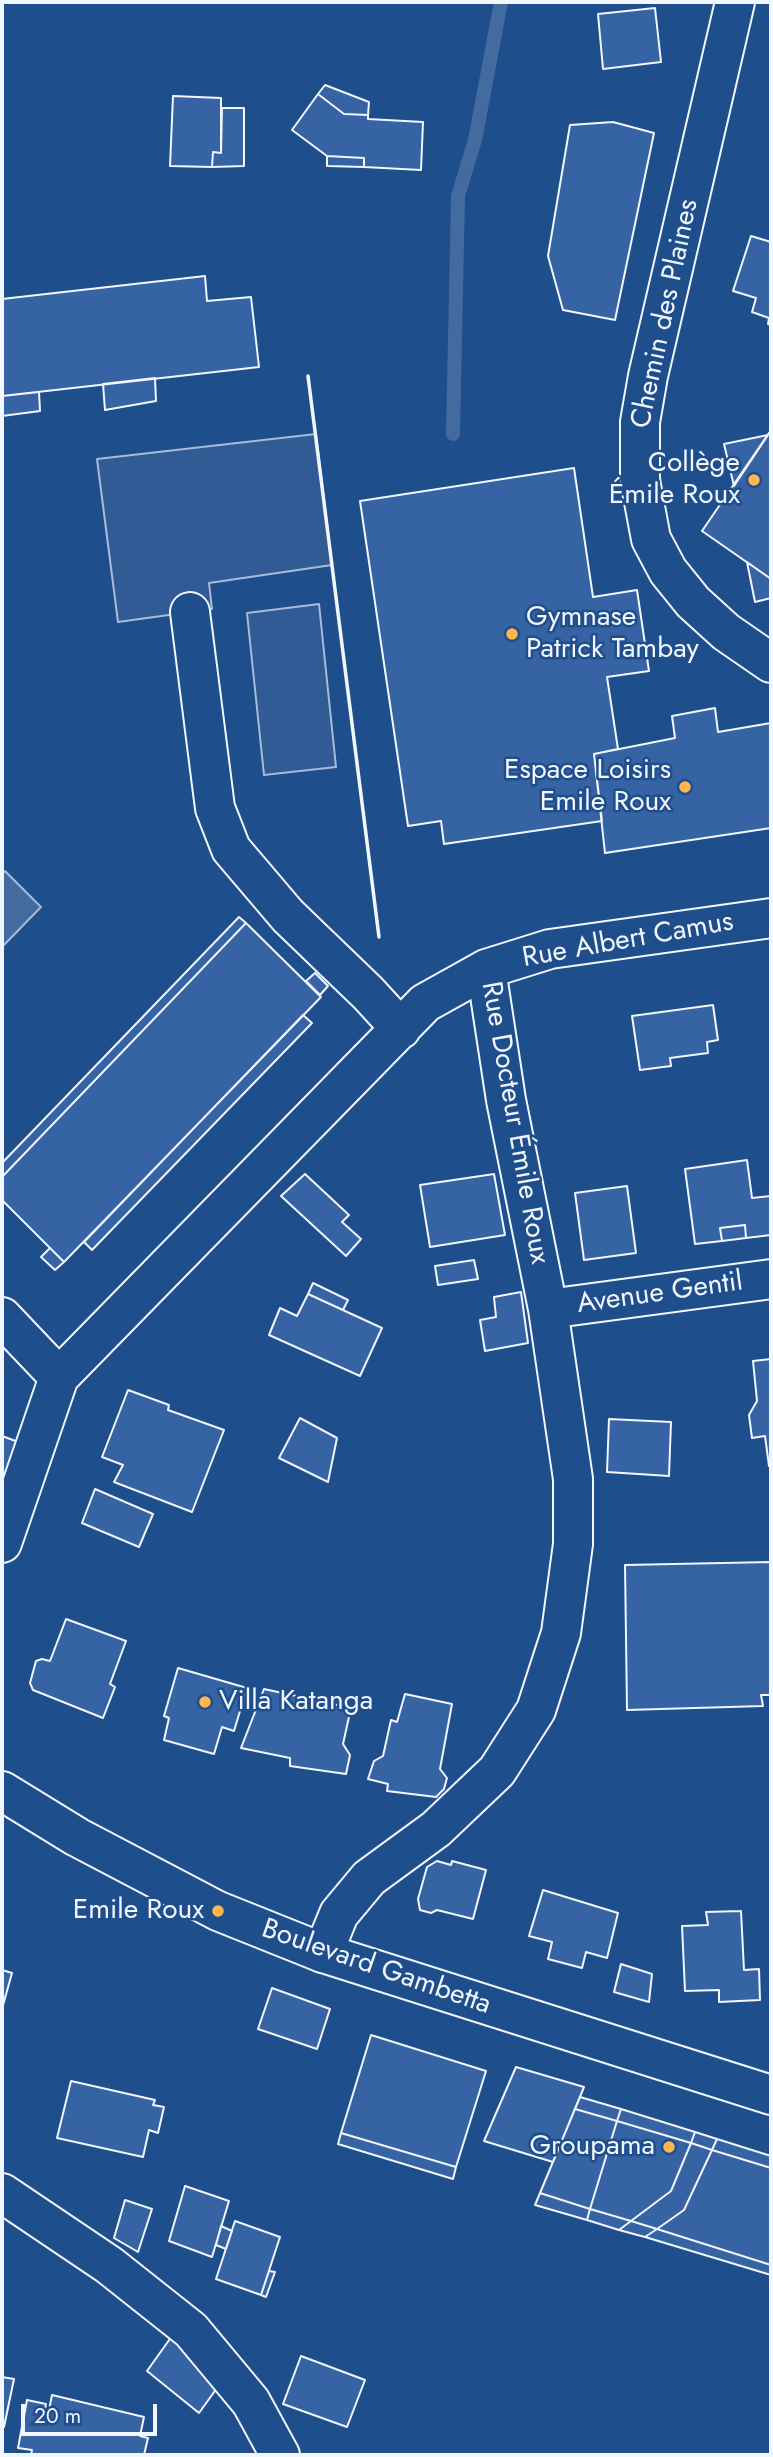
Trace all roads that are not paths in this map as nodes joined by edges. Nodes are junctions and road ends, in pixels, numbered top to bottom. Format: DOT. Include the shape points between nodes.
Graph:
graph roads {
  1 [pos="735,2"];
  2 [pos="190,612"];
  3 [pos="771,663"];
  4 [pos="771,918"];
  5 [pos="486,969"];
  6 [pos="401,1029"];
  7 [pos="771,1279"];
  8 [pos="548,1309"];
  9 [pos="2,1317"];
  10 [pos="60,1377"];
  11 [pos="2,1543"];
  12 [pos="2,1791"];
  13 [pos="323,1953"];
  14 [pos="771,2095"];
  15 [pos="2,2193"];
  16 [pos="280,2455"];
  1 -- 3 [label="street, Chemin des Plaines" via="648,376 639,422 640,480 651,539 668,571 726,632"];
  2 -- 6 [label="street" via="215,808 231,849 288,916"];
  4 -- 5 [label="street, Rue Albert Camus" via="550,949"];
  5 -- 6 [label="street, Rue Docteur Émile Roux" via="425,1003"];
  5 -- 8 [label="street, Rue Docteur Émile Roux" via="506,1100"];
  6 -- 10 [label="street, Rue Docteur Émile Roux"];
  7 -- 8 [label="street, Avenue Gentil"];
  8 -- 13 [label="street, Rue Docteur Émile Roux" via="573,1479 573,1544 561,1633 536,1710 497,1771 436,1829 369,1878 339,1914"];
  9 -- 10 [label="street"];
  10 -- 11 [label="street, Rue Docteur Émile Roux"];
  12 -- 13 [label="street, Boulevard Gambetta" via="77,1837 218,1911"];
  13 -- 14 [label="street, Boulevard Gambetta"];
  15 -- 16 [label="street" via="108,2265 191,2330 251,2402"];
}
